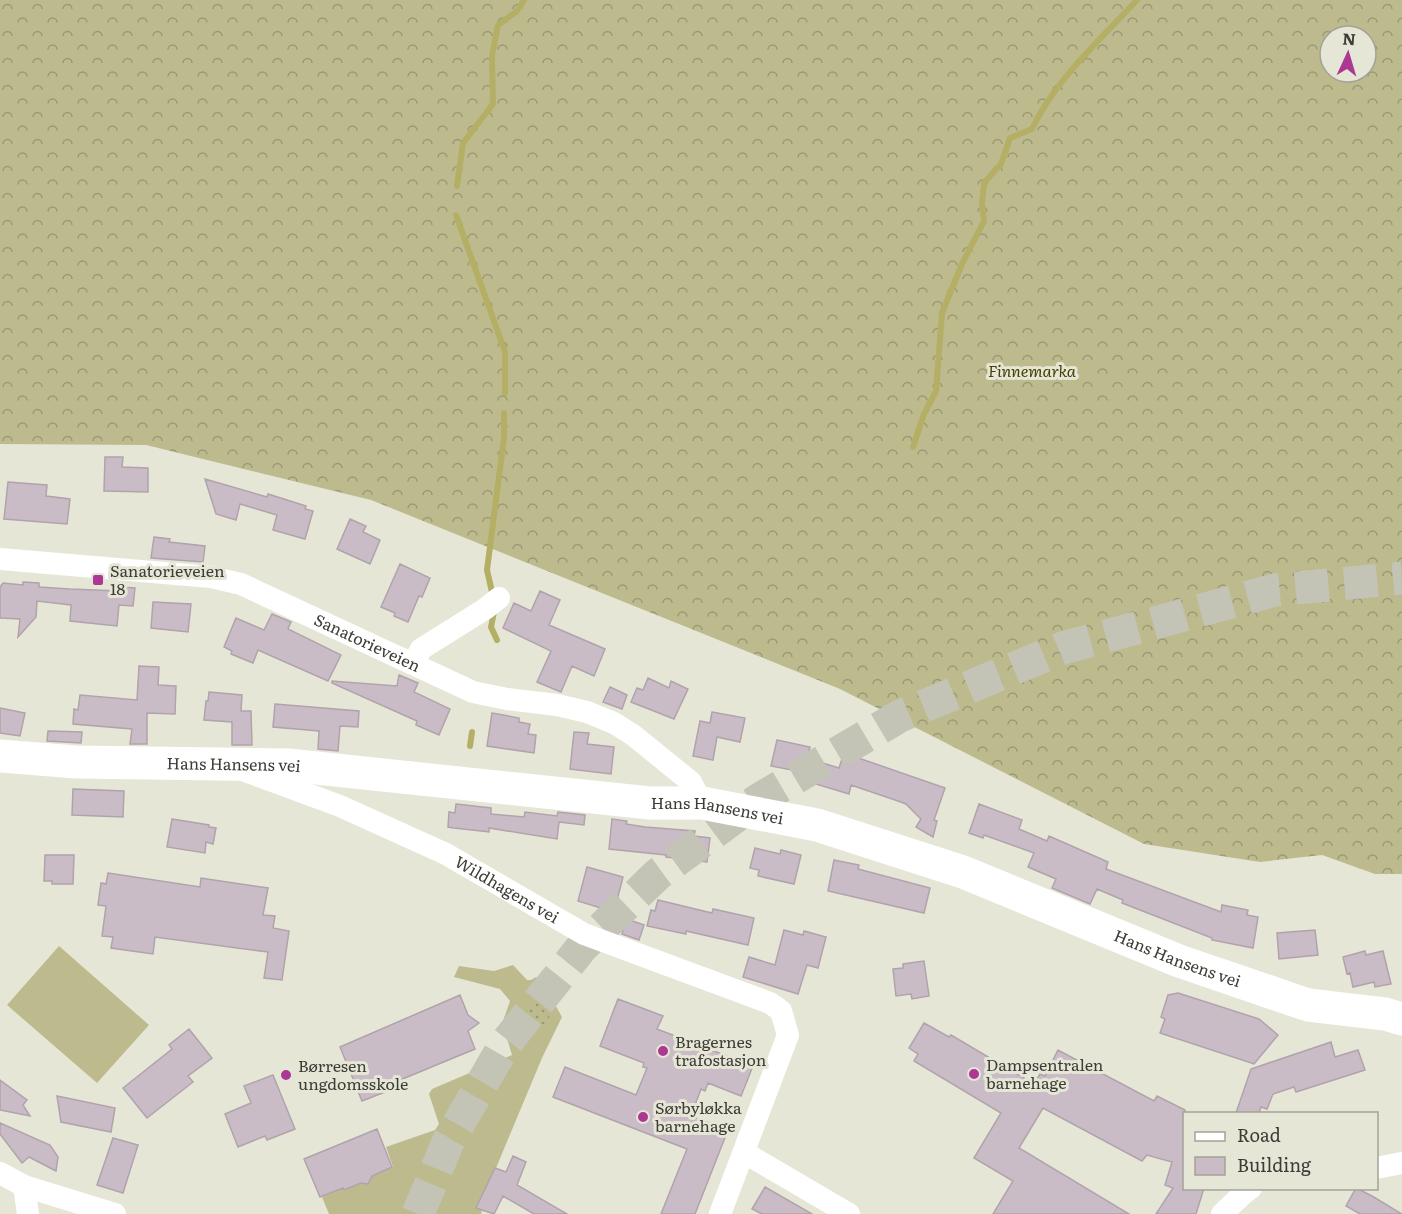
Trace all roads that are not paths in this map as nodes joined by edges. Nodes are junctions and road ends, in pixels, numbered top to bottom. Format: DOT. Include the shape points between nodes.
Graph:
graph roads {
  1 [pos="0,559"];
  2 [pos="499,598"];
  3 [pos="413,664"];
  4 [pos="0,756"];
  5 [pos="222,763"];
  6 [pos="702,803"];
  7 [pos="1402,1019"];
  8 [pos="745,1153"];
  9 [pos="1402,1163"];
  10 [pos="1378,1168"];
  11 [pos="0,1173"];
  12 [pos="24,1186"];
  13 [pos="1248,1190"];
  14 [pos="28,1214"];
  15 [pos="115,1214"];
  16 [pos="720,1214"];
  17 [pos="849,1214"];
  18 [pos="1222,1214"];
  1 -- 3 [label="street, Sanatorieveien" via="241,584"];
  2 -- 3 [label="street" via="422,649"];
  3 -- 6 [label="street, Sanatorieveien" via="473,692 577,710 614,723 691,782"];
  4 -- 5 [label="main road, Hans Hansens vei" via="76,762"];
  5 -- 6 [label="main road, Hans Hansens vei" via="288,765 650,803"];
  5 -- 8 [label="street, Wildhagens vei" via="340,806 446,854 584,934 770,1003 781,1011 788,1035"];
  6 -- 7 [label="main road, Hans Hansens vei" via="817,825 922,858 1179,961 1308,1005"];
  8 -- 16 [label="street"];
  8 -- 17 [label="street"];
  9 -- 10 [label="street"];
  11 -- 12 [label="street"];
  12 -- 14 [label="street"];
  12 -- 15 [label="street"];
  13 -- 18 [label="street"];
}
